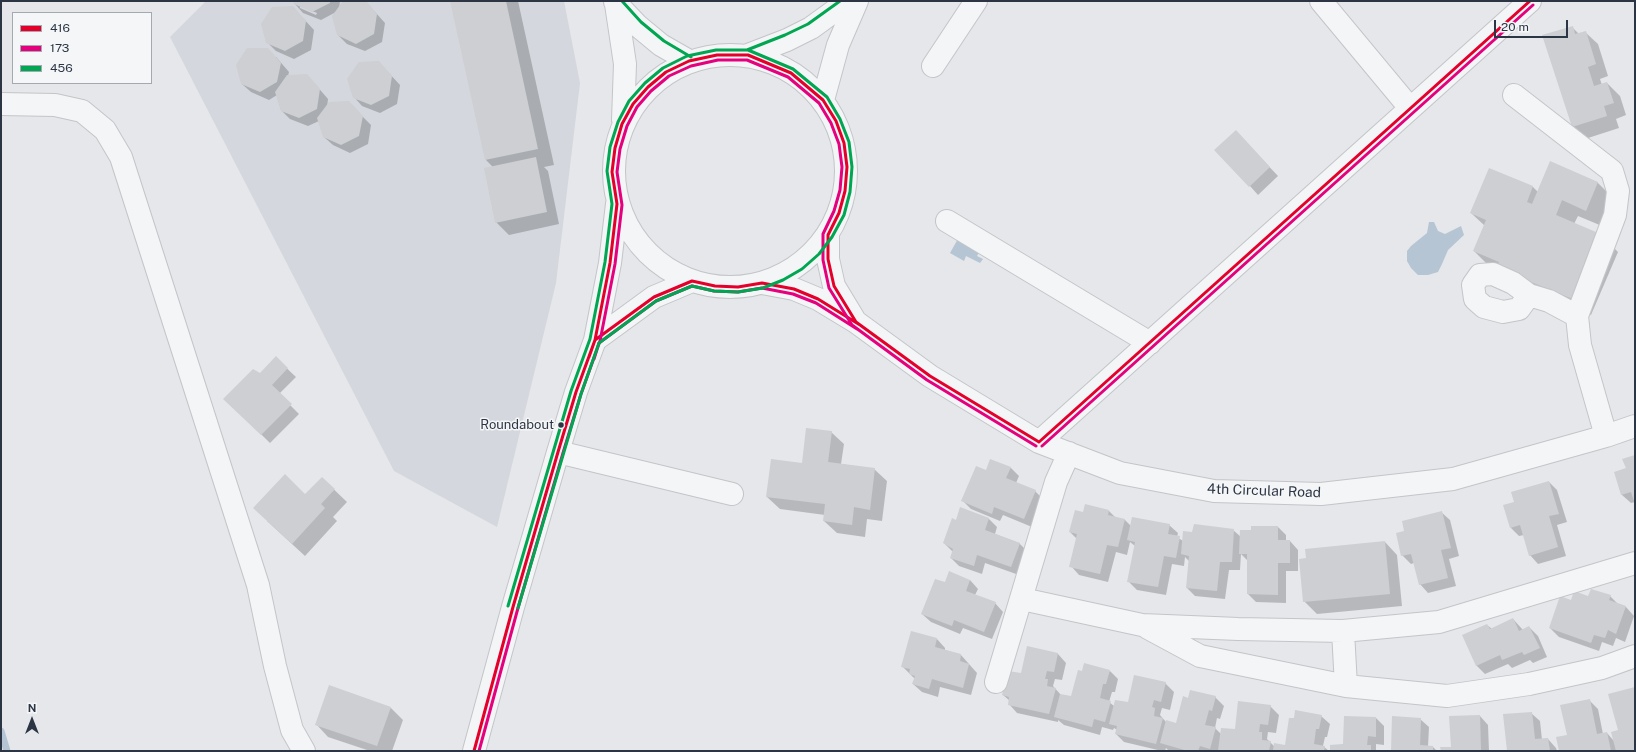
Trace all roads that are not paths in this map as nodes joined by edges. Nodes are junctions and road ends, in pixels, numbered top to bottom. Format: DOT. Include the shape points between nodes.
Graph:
graph roads {
  1 [pos="848,1"];
  2 [pos="857,1"];
  3 [pos="976,1"];
  4 [pos="1321,1"];
  5 [pos="1530,1"];
  6 [pos="616,2"];
  7 [pos="748,55"];
  8 [pos="689,61"];
  9 [pos="933,66"];
  10 [pos="1514,95"];
  11 [pos="823,100"];
  12 [pos="1,104"];
  13 [pos="1410,108"];
  14 [pos="622,124"];
  15 [pos="617,204"];
  16 [pos="947,221"];
  17 [pos="828,235"];
  18 [pos="692,281"];
  19 [pos="762,283"];
  20 [pos="1529,295"];
  21 [pos="1577,316"];
  22 [pos="856,322"];
  23 [pos="595,340"];
  24 [pos="1150,342"];
  25 [pos="1635,426"];
  26 [pos="1606,436"];
  27 [pos="1039,442"];
  28 [pos="558,452"];
  29 [pos="1069,453"];
  30 [pos="732,494"];
  31 [pos="1635,563"];
  32 [pos="1022,599"];
  33 [pos="1142,625"];
  34 [pos="1343,631"];
  35 [pos="1635,656"];
  36 [pos="996,682"];
  37 [pos="1346,686"];
  38 [pos="481,750"];
  39 [pos="304,751"];
  1 -- 7 [label="street" via="811,28"];
  2 -- 11 [label="street" via="838,45"];
  3 -- 9 [label="street"];
  4 -- 13 [label="street"];
  5 -- 13 [label="street"];
  6 -- 8 [label="street" via="638,26 661,45"];
  6 -- 14 [label="street" via="625,64"];
  7 -- 8 [label="street" via="717,54"];
  7 -- 11 [label="street" via="791,73"];
  8 -- 14 [label="street" via="666,72 648,87 633,104"];
  10 -- 21 [label="street" via="1612,171 1618,191 1615,215"];
  11 -- 17 [label="street" via="836,120 844,143 847,166 841,206"];
  12 -- 39 [label="street" via="55,105 82,111 105,130 121,157 258,585 292,730"];
  13 -- 24 [label="street"];
  14 -- 15 [label="street" via="612,172"];
  15 -- 18 [label="street" via="636,240 652,257 671,271"];
  15 -- 23 [label="street" via="610,263"];
  16 -- 24 [label="street"];
  17 -- 19 [label="street" via="799,265"];
  17 -- 22 [label="street" via="828,259 834,286"];
  18 -- 19 [label="street" via="738,287"];
  18 -- 23 [label="street" via="654,297"];
  19 -- 22 [label="street, 4th Circular Road" via="794,289 818,299"];
  20 -- 21 [label="street" via="1549,301"];
  21 -- 26 [label="street" via="1580,345"];
  22 -- 27 [label="street, 4th Circular Road" via="930,376"];
  23 -- 28 [label="street"];
  24 -- 27 [label="street"];
  25 -- 26 [label="street, 4th Circular Road"];
  26 -- 29 [label="street, 4th Circular Road" via="1453,479 1321,494 1214,491 1120,473"];
  27 -- 29 [label="street, 4th Circular Road"];
  28 -- 30 [label="street"];
  28 -- 38 [label="street" via="513,607"];
  29 -- 32 [label="street" via="1056,482"];
  31 -- 34 [label="street" via="1439,622"];
  32 -- 33 [label="street"];
  32 -- 36 [label="street"];
  33 -- 34 [label="street"];
  33 -- 37 [label="street" via="1200,656"];
  34 -- 37 [label="street"];
  35 -- 37 [label="street" via="1602,668 1529,684 1447,696"];
}
